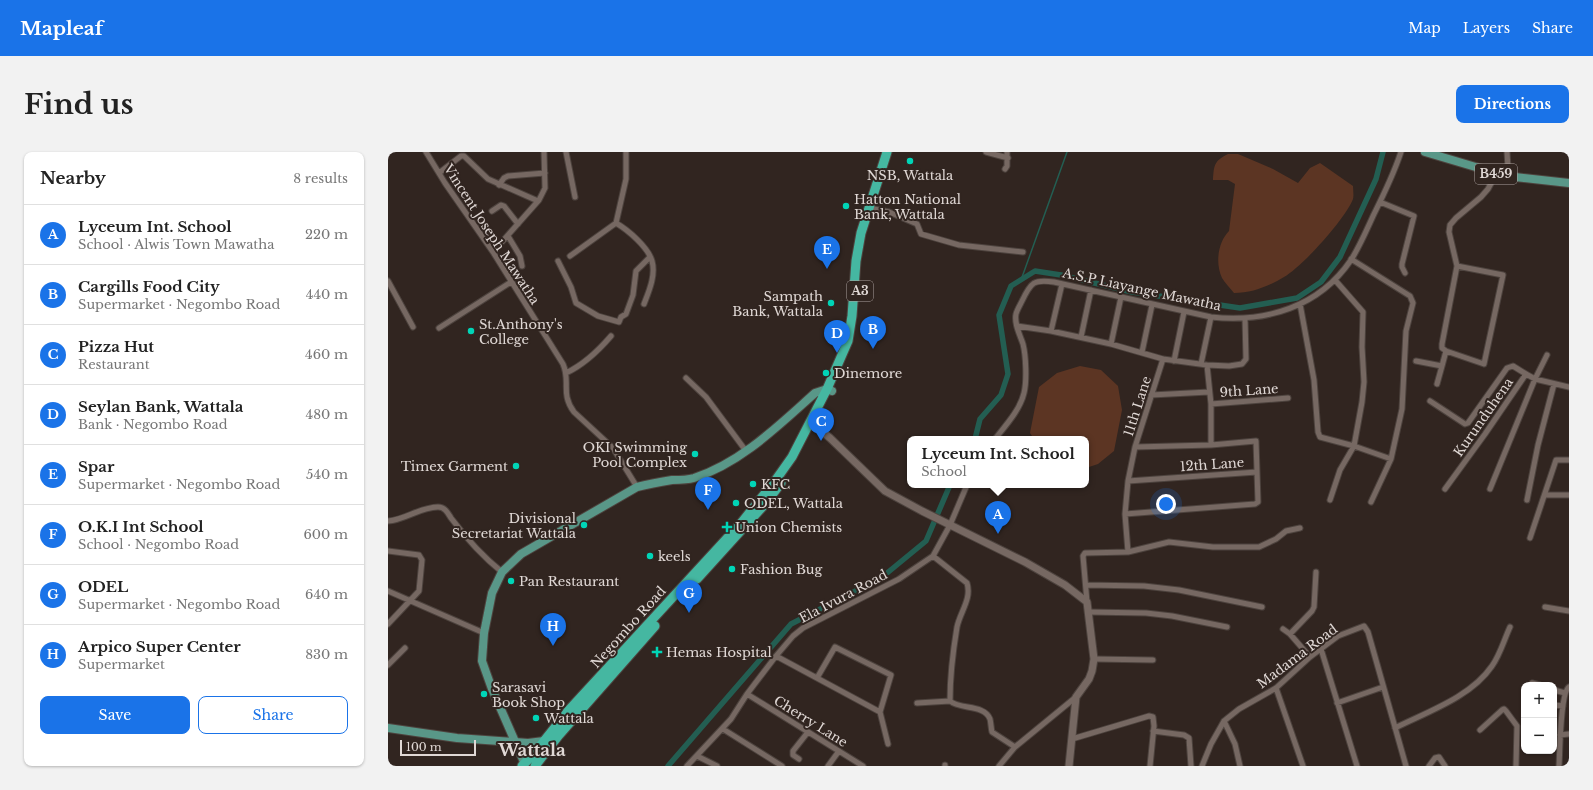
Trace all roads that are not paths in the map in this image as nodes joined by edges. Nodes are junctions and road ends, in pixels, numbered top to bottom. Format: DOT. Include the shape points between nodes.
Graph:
graph roads {
  1 [pos="426,152"];
  2 [pos="544,152"];
  3 [pos="566,152"];
  4 [pos="626,152"];
  5 [pos="888,152"];
  6 [pos="894,152"];
  7 [pos="986,152"];
  8 [pos="1007,152"];
  9 [pos="1401,152"];
  10 [pos="1425,152"];
  11 [pos="1507,152"];
  12 [pos="1008,158"];
  13 [pos="1005,169"];
  14 [pos="439,173"];
  15 [pos="545,173"];
  16 [pos="1496,174"];
  17 [pos="1506,176"];
  18 [pos="1569,183"];
  19 [pos="499,185"];
  20 [pos="574,197"];
  21 [pos="538,201"];
  22 [pos="1380,202"];
  23 [pos="874,208"];
  24 [pos="492,211"];
  25 [pos="616,223"];
  26 [pos="518,224"];
  27 [pos="508,236"];
  28 [pos="493,252"];
  29 [pos="1024,252"];
  30 [pos="570,256"];
  31 [pos="650,257"];
  32 [pos="1351,260"];
  33 [pos="558,261"];
  34 [pos="522,266"];
  35 [pos="1457,266"];
  36 [pos="1405,273"];
  37 [pos="1335,280"];
  38 [pos="388,282"];
  39 [pos="511,282"];
  40 [pos="1062,284"];
  41 [pos="1091,290"];
  42 [pos="1121,297"];
  43 [pos="644,304"];
  44 [pos="1300,304"];
  45 [pos="1152,305"];
  46 [pos="1184,312"];
  47 [pos="1211,317"];
  48 [pos="1245,318"];
  49 [pos="1017,326"];
  50 [pos="413,327"];
  51 [pos="439,328"];
  52 [pos="1051,331"];
  53 [pos="612,336"];
  54 [pos="1081,337"];
  55 [pos="1111,344"];
  56 [pos="1446,351"];
  57 [pos="1142,352"];
  58 [pos="1547,355"];
  59 [pos="1163,360"];
  60 [pos="1174,361"];
  61 [pos="1416,361"];
  62 [pos="1204,364"];
  63 [pos="1442,366"];
  64 [pos="566,373"];
  65 [pos="1526,374"];
  66 [pos="686,378"];
  67 [pos="1535,379"];
  68 [pos="1437,384"];
  69 [pos="1554,384"];
  70 [pos="1569,387"];
  71 [pos="829,390"];
  72 [pos="1209,392"];
  73 [pos="1151,395"];
  74 [pos="1288,398"];
  75 [pos="1430,401"];
  76 [pos="1211,404"];
  77 [pos="813,424"];
  78 [pos="997,436"];
  79 [pos="1211,445"];
  80 [pos="1354,446"];
  81 [pos="1135,447"];
  82 [pos="746,451"];
  83 [pos="1391,459"];
  84 [pos="1569,460"];
  85 [pos="1258,472"];
  86 [pos="1128,482"];
  87 [pos="637,488"];
  88 [pos="966,488"];
  89 [pos="1445,489"];
  90 [pos="1490,489"];
  91 [pos="1545,495"];
  92 [pos="1569,495"];
  93 [pos="1330,500"];
  94 [pos="1527,500"];
  95 [pos="1371,502"];
  96 [pos="1125,514"];
  97 [pos="388,521"];
  98 [pos="948,524"];
  99 [pos="1300,528"];
  100 [pos="1530,538"];
  101 [pos="388,551"];
  102 [pos="1128,552"];
  103 [pos="933,556"];
  104 [pos="502,572"];
  105 [pos="1316,572"];
  106 [pos="1086,585"];
  107 [pos="388,592"];
  108 [pos="411,601"];
  109 [pos="1087,602"];
  110 [pos="1262,607"];
  111 [pos="1545,607"];
  112 [pos="1569,611"];
  113 [pos="1088,612"];
  114 [pos="388,624"];
  115 [pos="1227,627"];
  116 [pos="1510,627"];
  117 [pos="1283,629"];
  118 [pos="484,633"];
  119 [pos="1290,634"];
  120 [pos="405,648"];
  121 [pos="1321,649"];
  122 [pos="776,656"];
  123 [pos="1310,657"];
  124 [pos="1094,659"];
  125 [pos="1153,660"];
  126 [pos="388,665"];
  127 [pos="817,678"];
  128 [pos="1383,687"];
  129 [pos="1569,687"];
  130 [pos="1276,688"];
  131 [pos="1557,691"];
  132 [pos="1565,693"];
  133 [pos="747,694"];
  134 [pos="1076,697"];
  135 [pos="950,701"];
  136 [pos="1337,702"];
  137 [pos="917,703"];
  138 [pos="1557,705"];
  139 [pos="1563,706"];
  140 [pos="880,712"];
  141 [pos="1224,721"];
  142 [pos="388,728"];
  143 [pos="1395,728"];
  144 [pos="722,729"];
  145 [pos="1480,730"];
  146 [pos="808,732"];
  147 [pos="1153,732"];
  148 [pos="1560,734"];
  149 [pos="1569,734"];
  150 [pos="1072,739"];
  151 [pos="514,741"];
  152 [pos="544,741"];
  153 [pos="888,744"];
  154 [pos="1015,747"];
  155 [pos="839,751"];
  156 [pos="697,756"];
  157 [pos="799,759"];
  158 [pos="523,764"];
  159 [pos="535,766"];
  160 [pos="687,766"];
  161 [pos="716,766"];
  162 [pos="782,766"];
  163 [pos="828,766"];
  164 [pos="863,766"];
  165 [pos="999,766"];
  166 [pos="1069,766"];
  167 [pos="1150,766"];
  168 [pos="1191,766"];
  169 [pos="1202,766"];
  170 [pos="1240,766"];
  171 [pos="1303,766"];
  172 [pos="1357,766"];
  173 [pos="1406,766"];
  174 [pos="1429,766"];
  175 [pos="1445,766"];
  176 [pos="1516,766"];
  177 [pos="1559,766"];
  1 -- 14 [label="street, Vincent Joseph Mawatha"];
  2 -- 15 [label="street"];
  3 -- 20 [label="street"];
  4 -- 25 [label="street" via="626,179"];
  5 -- 71 [label="highway, Negombo Road / A3" via="861,233 848,341"];
  6 -- 23 [label="highway, Negombo Road / A3"];
  7 -- 12 [label="street"];
  8 -- 12 [label="street"];
  9 -- 22 [label="street, A.S.P Liayange Mawatha"];
  10 -- 16 [label="main road, B459"];
  11 -- 17 [label="street"];
  12 -- 13 [label="street"];
  14 -- 19 [label="street" via="464,156 479,172"];
  14 -- 28 [label="street, Vincent Joseph Mawatha"];
  15 -- 19 [label="street" via="508,176"];
  15 -- 21 [label="street" via="544,188"];
  16 -- 17 [label="main road, B459"];
  16 -- 35 [label="street" via="1484,193 1450,225 1450,242"];
  17 -- 18 [label="main road, B459"];
  19 -- 21 [label="street"];
  21 -- 26 [label="street"];
  22 -- 32 [label="street, A.S.P Liayange Mawatha"];
  22 -- 36 [label="street" via="1415,217 1402,264"];
  23 -- 29 [label="street" via="917,224 921,234 959,245"];
  23 -- 71 [label="highway, Negombo Road / A3" via="861,266 859,310 854,340"];
  24 -- 26 [label="street" via="501,205 504,206"];
  25 -- 30 [label="street"];
  25 -- 31 [label="street" via="634,236"];
  26 -- 27 [label="street"];
  27 -- 28 [label="street"];
  27 -- 34 [label="street" via="520,256"];
  28 -- 39 [label="street, Vincent Joseph Mawatha"];
  31 -- 33 [label="street" via="636,271 633,295 626,314 619,322 598,316 576,303"];
  31 -- 43 [label="street" via="652,282"];
  32 -- 37 [label="street, A.S.P Liayange Mawatha"];
  32 -- 83 [label="street" via="1410,296 1413,303 1406,331 1402,409"];
  35 -- 56 [label="street" via="1442,344"];
  35 -- 56 [label="street" via="1503,275 1484,364"];
  37 -- 44 [label="street, A.S.P Liayange Mawatha"];
  37 -- 80 [label="street" via="1363,312 1364,382"];
  38 -- 50 [label="street"];
  39 -- 51 [label="street"];
  39 -- 64 [label="street, Vincent Joseph Mawatha" via="563,364"];
  40 -- 41 [label="street, A.S.P Liayange Mawatha"];
  40 -- 49 [label="street, A.S.P Liayange Mawatha" via="1041,280 1034,282 1027,290 1016,315"];
  40 -- 52 [label="street"];
  41 -- 42 [label="street, A.S.P Liayange Mawatha"];
  41 -- 54 [label="street"];
  42 -- 45 [label="street, A.S.P Liayange Mawatha"];
  42 -- 55 [label="street"];
  44 -- 48 [label="street, A.S.P Liayange Mawatha" via="1274,313"];
  44 -- 80 [label="street" via="1314,380 1318,432 1320,437"];
  45 -- 46 [label="street, A.S.P Liayange Mawatha"];
  45 -- 57 [label="street"];
  46 -- 47 [label="street, A.S.P Liayange Mawatha"];
  46 -- 60 [label="street"];
  47 -- 48 [label="street, A.S.P Liayange Mawatha"];
  47 -- 62 [label="street"];
  48 -- 62 [label="street" via="1245,362 1229,366"];
  49 -- 52 [label="street"];
  49 -- 78 [label="street, A.S.P Liayange Mawatha" via="1023,345 1026,376 1024,392 1019,406"];
  52 -- 54 [label="street"];
  53 -- 64 [label="street" via="581,364"];
  54 -- 55 [label="street"];
  55 -- 57 [label="street"];
  56 -- 63 [label="street"];
  57 -- 59 [label="street"];
  58 -- 67 [label="street"];
  59 -- 60 [label="street"];
  59 -- 73 [label="street, 11th Lane"];
  60 -- 62 [label="street"];
  61 -- 63 [label="street"];
  62 -- 72 [label="street"];
  63 -- 68 [label="street"];
  64 -- 87 [label="street, Vincent Joseph Mawatha" via="566,397 570,406 613,448"];
  65 -- 67 [label="street, Kurunduhena"];
  65 -- 75 [label="street" via="1513,366 1508,368 1468,424"];
  65 -- 89 [label="street, Kurunduhena"];
  66 -- 82 [label="street" via="706,397"];
  67 -- 69 [label="street, Kurunduhena"];
  67 -- 90 [label="street"];
  69 -- 70 [label="street, Kurunduhena"];
  69 -- 94 [label="street"];
  71 -- 77 [label="highway, Negombo Road / A3"];
  71 -- 82 [label="main road" via="815,393"];
  72 -- 73 [label="street"];
  72 -- 76 [label="street"];
  73 -- 81 [label="street, 11th Lane"];
  74 -- 76 [label="street, 9th Lane"];
  76 -- 79 [label="street"];
  77 -- 98 [label="street" via="886,491"];
  77 -- 152 [label="highway, Negombo Road / A3" via="784,468 742,522"];
  77 -- 159 [label="highway, Negombo Road / A3" via="802,451 771,496 574,718"];
  79 -- 81 [label="street, 11th Lane"];
  79 -- 85 [label="street, 12th Lane" via="1256,441"];
  80 -- 83 [label="street"];
  80 -- 93 [label="street" via="1340,470"];
  81 -- 86 [label="street"];
  82 -- 87 [label="main road" via="713,471 692,478 650,483"];
  83 -- 95 [label="street"];
  84 -- 91 [label="street" via="1556,460"];
  85 -- 86 [label="street, 12th Lane"];
  85 -- 96 [label="street" via="1259,499 1255,504"];
  86 -- 96 [label="street"];
  87 -- 104 [label="main road" via="521,554"];
  88 -- 98 [label="street"];
  91 -- 92 [label="street"];
  91 -- 100 [label="street"];
  96 -- 102 [label="street"];
  97 -- 104 [label="street" via="423,510 439,507 445,509 465,536"];
  98 -- 103 [label="street, Ela Ivura Road"];
  98 -- 109 [label="street" via="999,548 1066,585"];
  99 -- 102 [label="street" via="1286,531 1276,539 1259,546 1213,547 1169,542"];
  101 -- 108 [label="street" via="421,557 419,590"];
  102 -- 106 [label="street" via="1085,553 1083,556"];
  103 -- 122 [label="street, Ela Ivura Road" via="899,579 803,628"];
  103 -- 135 [label="street" via="968,586 966,605 957,625"];
  104 -- 118 [label="main road" via="492,593"];
  105 -- 119 [label="street" via="1314,607"];
  106 -- 109 [label="street"];
  106 -- 110 [label="street" via="1144,586 1179,590"];
  107 -- 108 [label="street"];
  108 -- 114 [label="street"];
  108 -- 118 [label="street"];
  109 -- 113 [label="street"];
  111 -- 112 [label="street"];
  113 -- 115 [label="street" via="1146,612"];
  113 -- 124 [label="street"];
  116 -- 143 [label="street" via="1492,666 1476,684 1461,695"];
  117 -- 119 [label="street"];
  118 -- 151 [label="main road" via="482,661"];
  119 -- 123 [label="street"];
  120 -- 126 [label="street"];
  121 -- 123 [label="street, Madama Road"];
  121 -- 128 [label="street, Madama Road" via="1338,636 1364,626 1368,632"];
  121 -- 136 [label="street"];
  122 -- 127 [label="street"];
  122 -- 133 [label="street, Ela Ivura Road"];
  123 -- 130 [label="street, Madama Road"];
  124 -- 125 [label="street"];
  124 -- 134 [label="street" via="1089,679"];
  127 -- 140 [label="street"];
  127 -- 140 [label="street" via="835,647 891,675"];
  128 -- 136 [label="street"];
  128 -- 143 [label="street, Madama Road"];
  129 -- 132 [label="street"];
  130 -- 141 [label="street, Madama Road"];
  130 -- 171 [label="street"];
  131 -- 132 [label="street"];
  132 -- 139 [label="street"];
  133 -- 144 [label="street, Ela Ivura Road"];
  133 -- 146 [label="street, Cherry Lane"];
  134 -- 150 [label="street"];
  134 -- 154 [label="street"];
  135 -- 137 [label="street"];
  135 -- 154 [label="street" via="954,705 981,710 989,718 992,732"];
  136 -- 172 [label="street"];
  138 -- 139 [label="street"];
  139 -- 148 [label="street"];
  140 -- 153 [label="street"];
  141 -- 169 [label="street, Madama Road"];
  141 -- 170 [label="street" via="1235,744"];
  142 -- 151 [label="main road" via="457,738"];
  143 -- 173 [label="street, Madama Road"];
  144 -- 156 [label="street, Ela Ivura Road"];
  144 -- 162 [label="street"];
  145 -- 176 [label="street" via="1504,709 1517,726"];
  146 -- 155 [label="street, Cherry Lane"];
  146 -- 157 [label="street" via="793,751 793,755"];
  147 -- 150 [label="street" via="1153,717 1150,716"];
  147 -- 167 [label="street"];
  147 -- 168 [label="street" via="1184,735 1189,738"];
  148 -- 149 [label="street"];
  148 -- 177 [label="street"];
  150 -- 166 [label="street"];
  151 -- 152 [label="main road"];
  151 -- 158 [label="main road"];
  152 -- 158 [label="highway, Negombo Road / A3"];
  154 -- 165 [label="street"];
  155 -- 163 [label="street"];
  155 -- 164 [label="street, Cherry Lane"];
  156 -- 160 [label="street, Ela Ivura Road"];
  156 -- 161 [label="street"];
  174 -- 175 [label="street" via="1439,757"];
}
